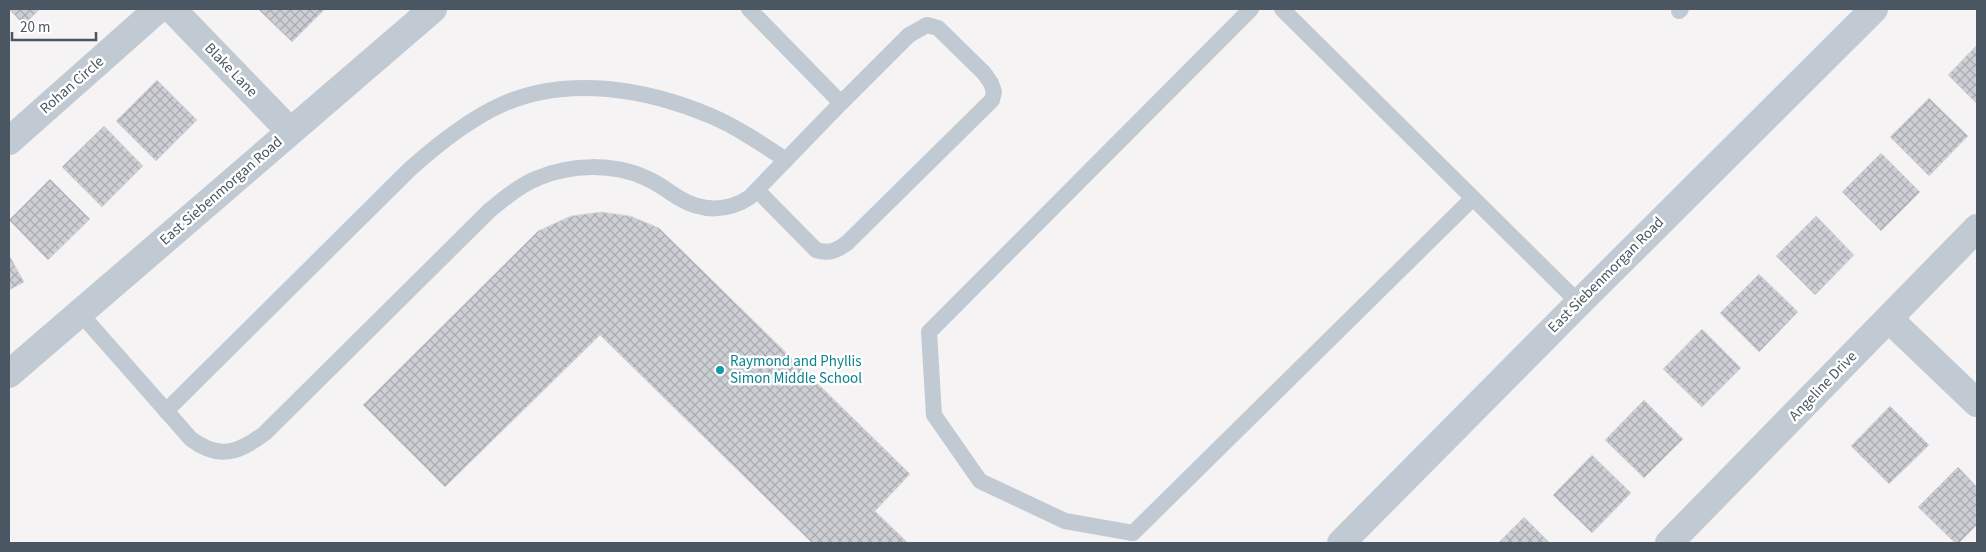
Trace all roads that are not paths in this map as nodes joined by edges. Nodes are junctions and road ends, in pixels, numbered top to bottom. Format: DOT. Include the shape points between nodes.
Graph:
graph roads {
  1 [pos="158,9"];
  2 [pos="172,9"];
  3 [pos="433,9"];
  4 [pos="749,9"];
  5 [pos="1251,9"];
  6 [pos="1282,9"];
  7 [pos="1874,9"];
  8 [pos="841,103"];
  9 [pos="290,131"];
  10 [pos="9,141"];
  11 [pos="786,160"];
  12 [pos="757,190"];
  13 [pos="1473,198"];
  14 [pos="1977,228"];
  15 [pos="1578,303"];
  16 [pos="80,313"];
  17 [pos="1890,319"];
  18 [pos="9,374"];
  19 [pos="1977,403"];
  20 [pos="166,411"];
  21 [pos="1341,543"];
  22 [pos="1669,543"];
  1 -- 10 [label="street, Rohan Circle"];
  2 -- 9 [label="street, Blake Lane"];
  3 -- 9 [label="street, East Siebenmorgan Road"];
  4 -- 8 [label="lane"];
  5 -- 13 [label="lane" via="929,332 934,415 980,481 1065,521 1133,533"];
  6 -- 13 [label="lane"];
  7 -- 15 [label="street, East Siebenmorgan Road"];
  8 -- 11 [label="lane"];
  8 -- 12 [label="lane" via="908,35 927,25 938,28 984,73 994,92 992,100 836,251 816,250"];
  9 -- 16 [label="street, East Siebenmorgan Road"];
  11 -- 12 [label="lane"];
  11 -- 20 [label="lane" via="712,116 631,91 581,88 540,93 504,104 457,131 410,169"];
  12 -- 20 [label="lane" via="739,204 725,209 686,202 647,178 612,169 574,168 536,178 490,210 253,442 228,452 202,448 190,440"];
  13 -- 15 [label="lane"];
  14 -- 17 [label="street, Angeline Drive"];
  15 -- 21 [label="street, East Siebenmorgan Road"];
  16 -- 18 [label="street, East Siebenmorgan Road"];
  16 -- 20 [label="lane"];
  17 -- 19 [label="street"];
  17 -- 22 [label="street, Angeline Drive"];
}
